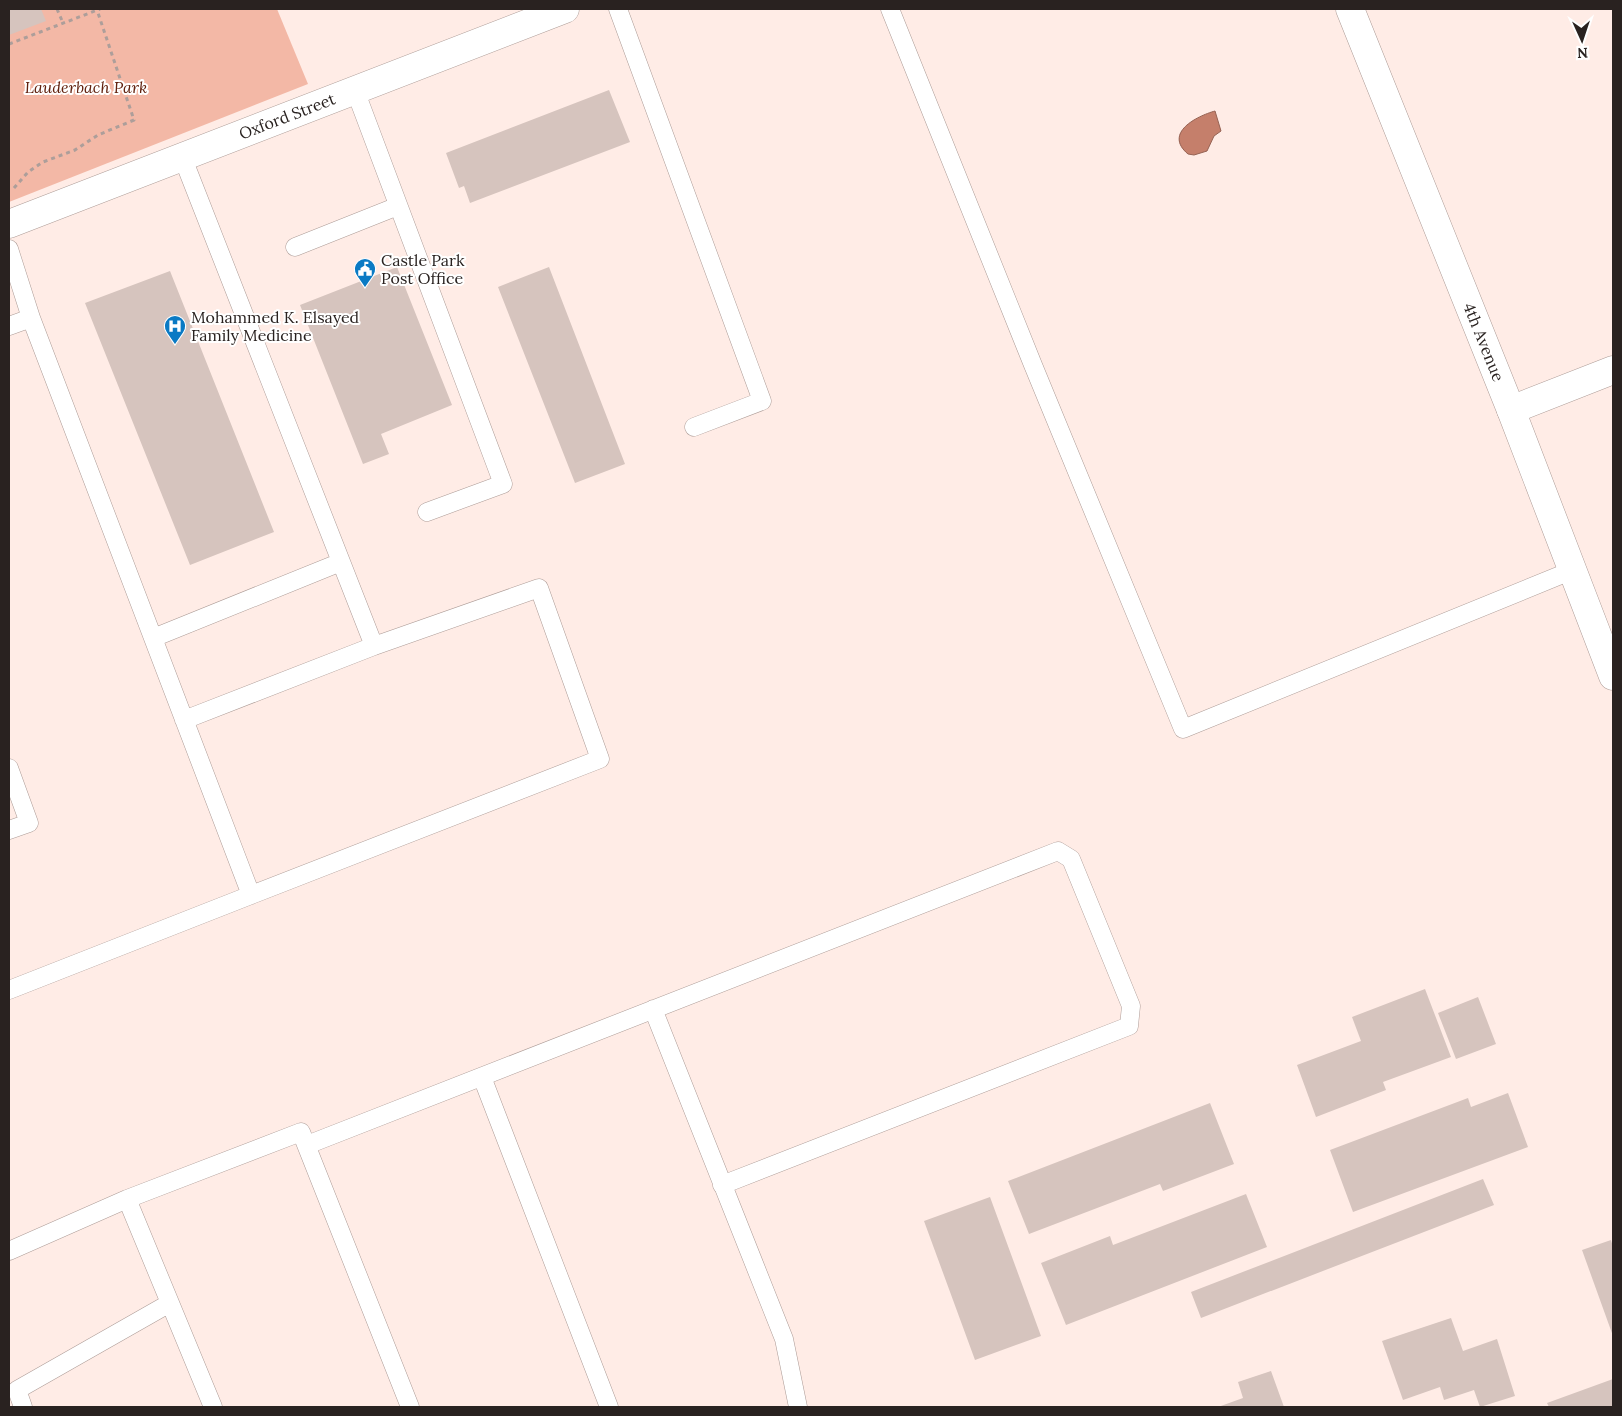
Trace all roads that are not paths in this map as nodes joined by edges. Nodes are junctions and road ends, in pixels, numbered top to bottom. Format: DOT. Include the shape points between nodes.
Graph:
graph roads {
  1 [pos="565,9"];
  2 [pos="618,9"];
  3 [pos="890,9"];
  4 [pos="1350,9"];
  5 [pos="535,14"];
  6 [pos="355,90"];
  7 [pos="182,156"];
  8 [pos="398,206"];
  9 [pos="9,224"];
  10 [pos="294,247"];
  11 [pos="9,249"];
  12 [pos="31,318"];
  13 [pos="9,326"];
  14 [pos="1613,370"];
  15 [pos="1511,410"];
  16 [pos="694,428"];
  17 [pos="427,512"];
  18 [pos="341,562"];
  19 [pos="1573,570"];
  20 [pos="153,638"];
  21 [pos="374,646"];
  22 [pos="1613,676"];
  23 [pos="184,720"];
  24 [pos="9,768"];
  25 [pos="9,830"];
  26 [pos="251,895"];
  27 [pos="9,990"];
  28 [pos="653,1009"];
  29 [pos="482,1077"];
  30 [pos="307,1145"];
  31 [pos="722,1185"];
  32 [pos="127,1199"];
  33 [pos="9,1251"];
  34 [pos="170,1303"];
  35 [pos="23,1407"];
  36 [pos="213,1407"];
  37 [pos="410,1407"];
  38 [pos="609,1407"];
  39 [pos="798,1407"];
  1 -- 5 [label="street, Oxford Street"];
  2 -- 16 [label="lane" via="762,401"];
  3 -- 19 [label="lane" via="1183,729"];
  4 -- 15 [label="street, 4th Avenue"];
  5 -- 6 [label="street, Oxford Street"];
  6 -- 7 [label="street, Oxford Street"];
  6 -- 8 [label="lane"];
  7 -- 9 [label="street, Oxford Street"];
  7 -- 18 [label="lane"];
  8 -- 10 [label="lane"];
  8 -- 17 [label="lane" via="503,484"];
  11 -- 12 [label="lane"];
  12 -- 13 [label="lane"];
  12 -- 20 [label="lane"];
  14 -- 15 [label="street"];
  15 -- 19 [label="street, 4th Avenue"];
  18 -- 20 [label="lane"];
  18 -- 21 [label="lane"];
  19 -- 22 [label="street, 4th Avenue"];
  20 -- 23 [label="lane"];
  21 -- 23 [label="lane"];
  21 -- 26 [label="lane" via="539,588 600,759"];
  23 -- 26 [label="lane"];
  24 -- 25 [label="lane" via="29,823"];
  26 -- 27 [label="lane"];
  28 -- 29 [label="lane"];
  28 -- 31 [label="lane"];
  28 -- 31 [label="lane" via="1058,851 1071,859 1131,1006 1129,1026"];
  29 -- 30 [label="lane"];
  29 -- 38 [label="lane"];
  30 -- 32 [label="lane" via="302,1132"];
  30 -- 37 [label="lane"];
  31 -- 39 [label="lane" via="784,1339"];
  32 -- 33 [label="lane"];
  32 -- 34 [label="lane"];
  34 -- 35 [label="lane" via="17,1390"];
  34 -- 36 [label="lane"];
}
